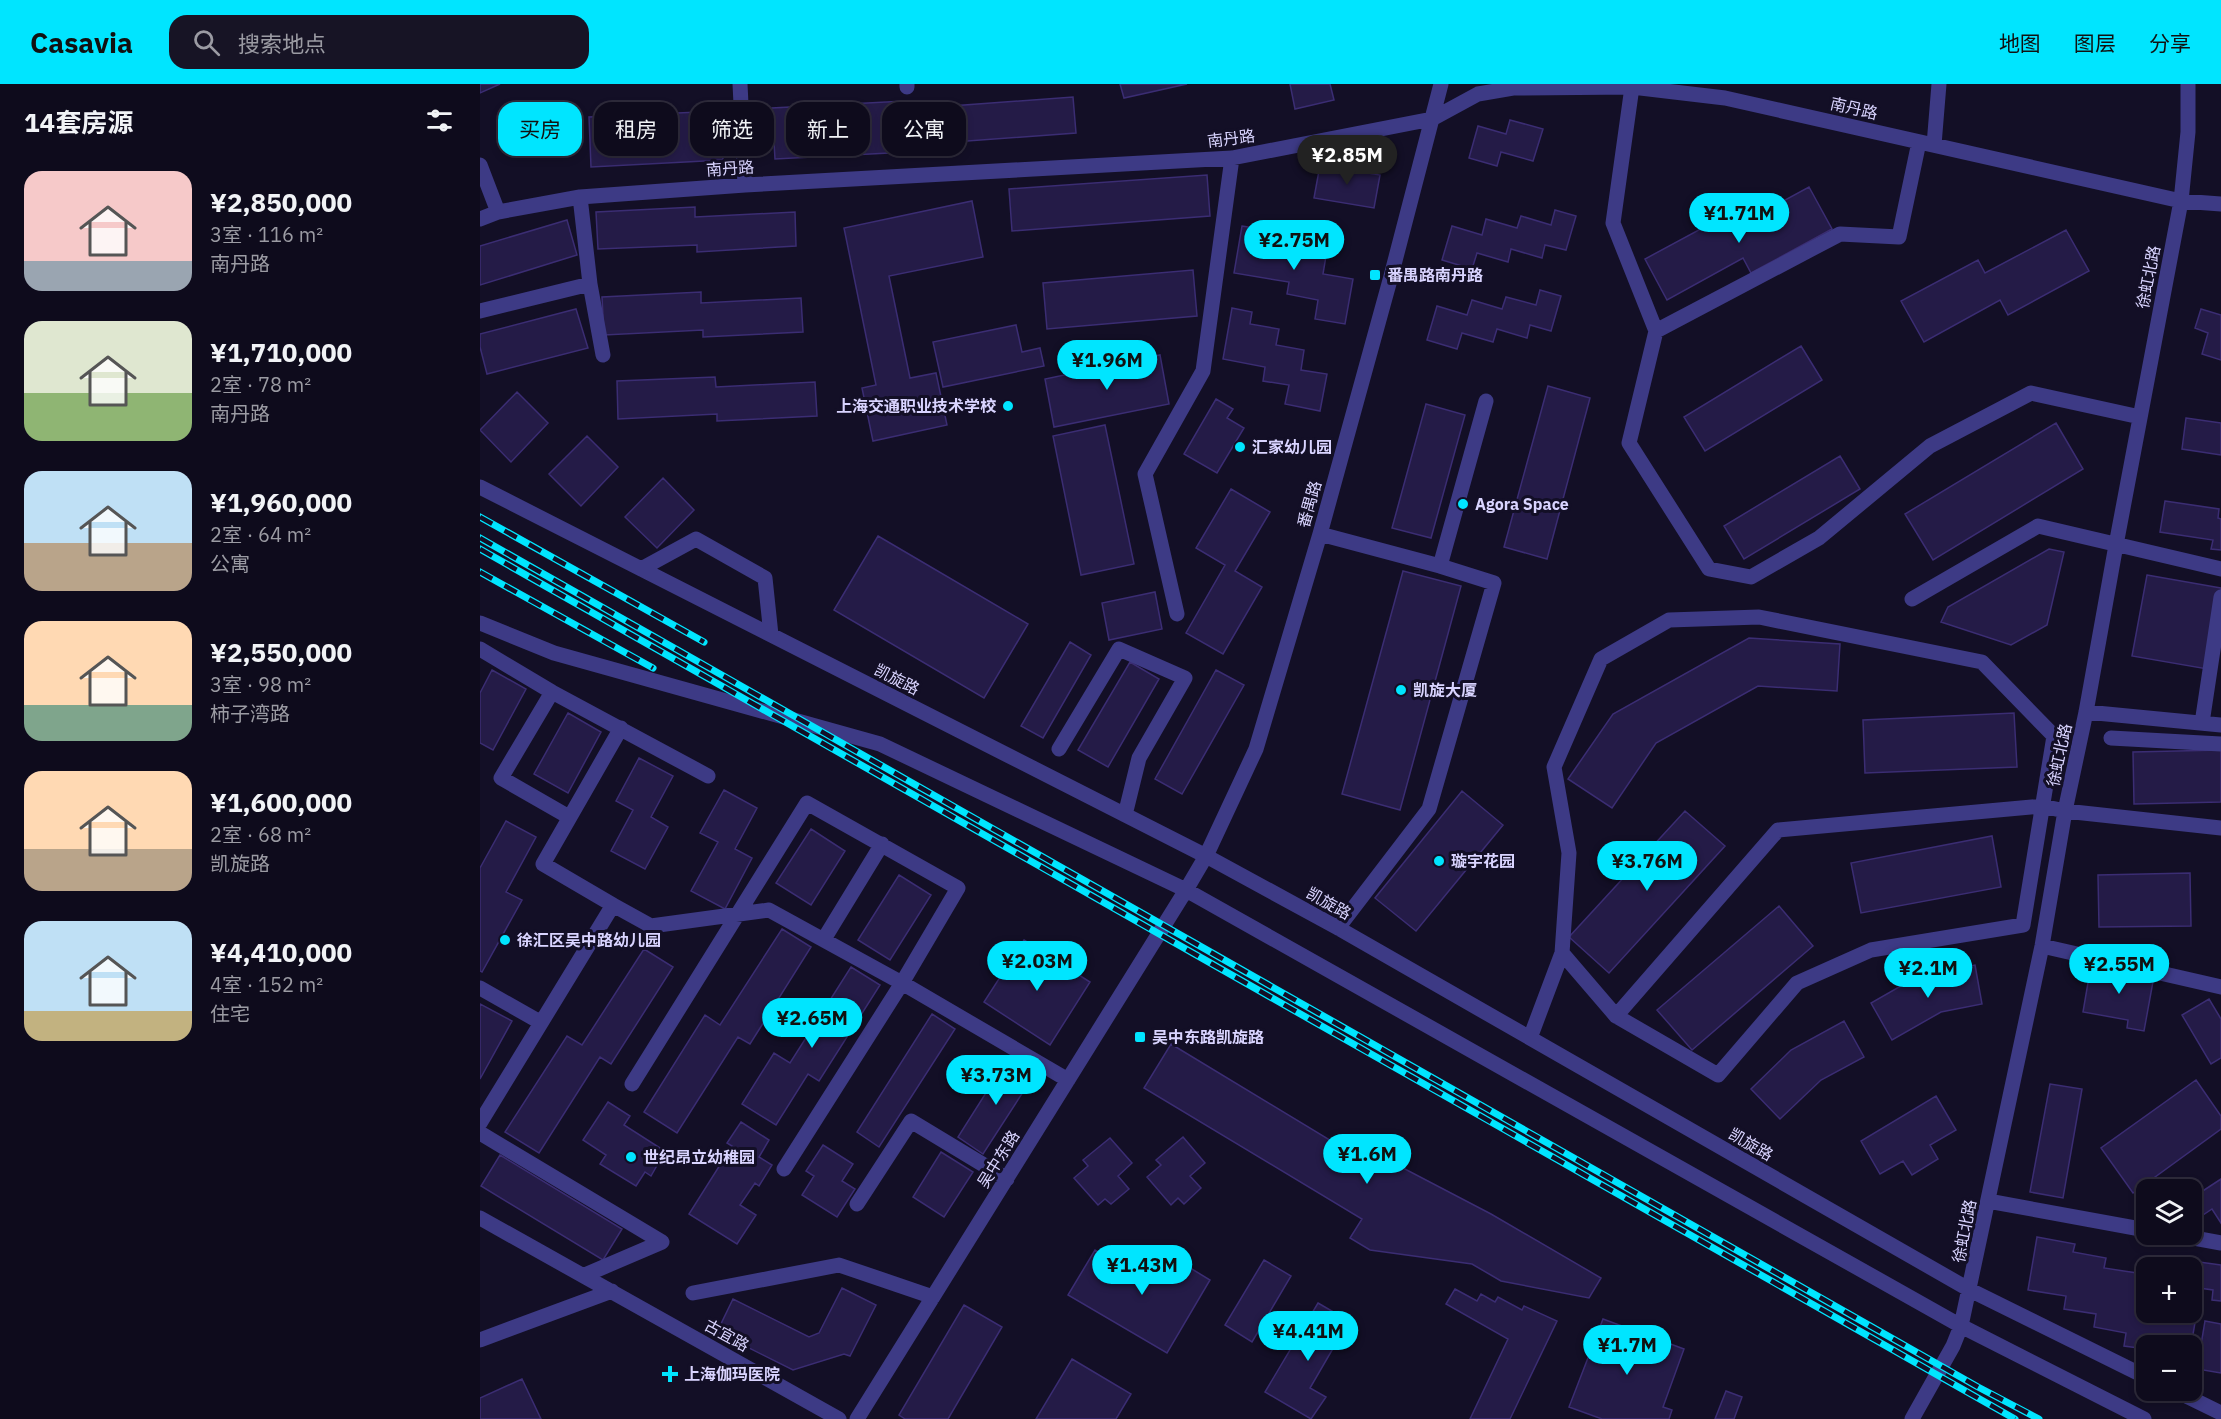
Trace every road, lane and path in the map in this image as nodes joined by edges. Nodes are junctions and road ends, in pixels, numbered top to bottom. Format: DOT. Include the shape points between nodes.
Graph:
graph roads {
  1 [pos="740,84"];
  2 [pos="1441,84"];
  3 [pos="1940,84"];
  4 [pos="2188,84"];
  5 [pos="1632,87"];
  6 [pos="1686,89"];
  7 [pos="1432,119"];
  8 [pos="1927,143"];
  9 [pos="1232,158"];
  10 [pos="480,165"];
  11 [pos="744,185"];
  12 [pos="580,197"];
  13 [pos="2181,201"];
  14 [pos="2221,204"];
  15 [pos="498,212"];
  16 [pos="480,219"];
  17 [pos="590,284"];
  18 [pos="480,311"];
  19 [pos="1656,331"];
  20 [pos="603,355"];
  21 [pos="1486,401"];
  22 [pos="2140,417"];
  23 [pos="480,487"];
  24 [pos="1320,534"];
  25 [pos="2116,545"];
  26 [pos="1440,566"];
  27 [pos="641,569"];
  28 [pos="2221,569"];
  29 [pos="2221,597"];
  30 [pos="1912,599"];
  31 [pos="1177,614"];
  32 [pos="480,623"];
  33 [pos="771,635"];
  34 [pos="480,649"];
  35 [pos="552,692"];
  36 [pos="2086,712"];
  37 [pos="2202,723"];
  38 [pos="2221,725"];
  39 [pos="621,728"];
  40 [pos="2111,738"];
  41 [pos="2221,744"];
  42 [pos="1059,749"];
  43 [pos="708,776"];
  44 [pos="2042,806"];
  45 [pos="2065,811"];
  46 [pos="1125,815"];
  47 [pos="569,818"];
  48 [pos="2221,828"];
  49 [pos="882,844"];
  50 [pos="1206,856"];
  51 [pos="1186,890"];
  52 [pos="613,905"];
  53 [pos="736,914"];
  54 [pos="1338,928"];
  55 [pos="824,939"];
  56 [pos="2042,946"];
  57 [pos="1562,953"];
  58 [pos="902,983"];
  59 [pos="2221,987"];
  60 [pos="480,988"];
  61 [pos="1616,1016"];
  62 [pos="540,1022"];
  63 [pos="1530,1038"];
  64 [pos="1068,1080"];
  65 [pos="632,1084"];
  66 [pos="480,1123"];
  67 [pos="480,1133"];
  68 [pos="784,1169"];
  69 [pos="1007,1179"];
  70 [pos="1988,1202"];
  71 [pos="857,1204"];
  72 [pos="480,1218"];
  73 [pos="2136,1228"];
  74 [pos="2202,1240"];
  75 [pos="2221,1243"];
  76 [pos="591,1279"];
  77 [pos="1970,1290"];
  78 [pos="612,1291"];
  79 [pos="693,1293"];
  80 [pos="933,1298"];
  81 [pos="1961,1326"];
  82 [pos="480,1340"];
  83 [pos="2136,1372"];
  84 [pos="2196,1401"];
  85 [pos="2221,1413"];
  86 [pos="839,1419"];
  87 [pos="857,1419"];
  88 [pos="1912,1419"];
  89 [pos="2144,1419"];
  1 -- 11 [label="street"];
  2 -- 7 [label="street, 番禺路"];
  3 -- 8 [label="street"];
  4 -- 13 [label="street, 徐虹北路"];
  5 -- 6 [label="street, 南丹路"];
  5 -- 7 [label="street, 南丹路" via="1513,88 1478,94"];
  5 -- 19 [label="street" via="1613,223"];
  6 -- 8 [label="street, 南丹路"];
  7 -- 9 [label="street, 南丹路"];
  7 -- 24 [label="street, 番禺路"];
  8 -- 13 [label="street, 南丹路"];
  8 -- 19 [label="street" via="1899,237 1840,234"];
  9 -- 11 [label="street, 南丹路"];
  9 -- 31 [label="street" via="1203,371 1145,474"];
  10 -- 15 [label="street"];
  11 -- 12 [label="street, 南丹路"];
  12 -- 15 [label="street, 南丹路"];
  12 -- 17 [label="street"];
  13 -- 14 [label="street, 南丹路"];
  13 -- 22 [label="street, 徐虹北路"];
  15 -- 16 [label="street, 南丹路"];
  17 -- 18 [label="street"];
  17 -- 20 [label="street"];
  19 -- 22 [label="street" via="1629,443 1709,569 1751,577 1819,538 1930,446 2031,393"];
  21 -- 26 [label="street"];
  22 -- 25 [label="street, 徐虹北路"];
  23 -- 27 [label="street, 凯旋路"];
  24 -- 26 [label="street"];
  24 -- 50 [label="street, 番禺路" via="1256,750"];
  25 -- 28 [label="street"];
  25 -- 30 [label="street" via="2038,526"];
  25 -- 36 [label="street, 徐虹北路"];
  26 -- 54 [label="street" via="1494,583 1491,594 1429,809"];
  27 -- 33 [label="street, 凯旋路"];
  27 -- 33 [label="street" via="696,539 765,578"];
  29 -- 37 [label="street"];
  32 -- 51 [label="street" via="554,653 880,744"];
  33 -- 46 [label="street, 凯旋路"];
  34 -- 35 [label="street"];
  35 -- 39 [label="street"];
  35 -- 47 [label="street" via="501,778"];
  36 -- 37 [label="street"];
  36 -- 45 [label="street, 徐虹北路"];
  37 -- 38 [label="street"];
  39 -- 43 [label="street"];
  39 -- 47 [label="street"];
  40 -- 41 [label="street"];
  42 -- 46 [label="street" via="1119,649 1185,678 1139,758"];
  44 -- 45 [label="street"];
  44 -- 57 [label="street" via="2054,736 1983,662 1759,617 1669,620 1601,659 1554,767 1569,853"];
  44 -- 61 [label="street" via="1778,830"];
  44 -- 61 [label="street" via="2023,925 1871,950 1797,983 1718,1075"];
  45 -- 48 [label="street"];
  45 -- 56 [label="street, 徐虹北路"];
  46 -- 50 [label="street, 凯旋路"];
  47 -- 52 [label="street" via="543,864"];
  49 -- 53 [label="street" via="807,803"];
  49 -- 55 [label="street"];
  49 -- 58 [label="street" via="958,888"];
  50 -- 51 [label="street, 吴中东路"];
  50 -- 54 [label="street, 凯旋路"];
  51 -- 64 [label="street, 吴中东路"];
  51 -- 81 [label="street"];
  52 -- 53 [label="street" via="651,926"];
  52 -- 62 [label="street"];
  53 -- 55 [label="street" via="769,909"];
  53 -- 65 [label="street"];
  54 -- 63 [label="street, 凯旋路"];
  55 -- 58 [label="street"];
  56 -- 59 [label="street"];
  56 -- 70 [label="street, 徐虹北路"];
  57 -- 61 [label="street"];
  57 -- 63 [label="street"];
  58 -- 64 [label="street"];
  58 -- 68 [label="street"];
  60 -- 62 [label="street"];
  62 -- 66 [label="street"];
  63 -- 77 [label="street, 凯旋路"];
  64 -- 69 [label="street, 吴中东路"];
  67 -- 76 [label="street" via="662,1242"];
  69 -- 71 [label="street" via="911,1121"];
  69 -- 80 [label="street, 吴中东路"];
  70 -- 73 [label="street"];
  70 -- 77 [label="street, 徐虹北路"];
  72 -- 76 [label="street, 古宜路"];
  74 -- 75 [label="street"];
  76 -- 78 [label="street, 古宜路"];
  77 -- 81 [label="street, 徐虹北路"];
  77 -- 83 [label="street, 凯旋路"];
  78 -- 82 [label="street"];
  78 -- 86 [label="street, 古宜路"];
  79 -- 80 [label="street" via="838,1264"];
  80 -- 87 [label="street, 吴中东路"];
  81 -- 88 [label="street, 徐虹北路"];
  81 -- 89 [label="street"];
  84 -- 85 [label="street"];
}
